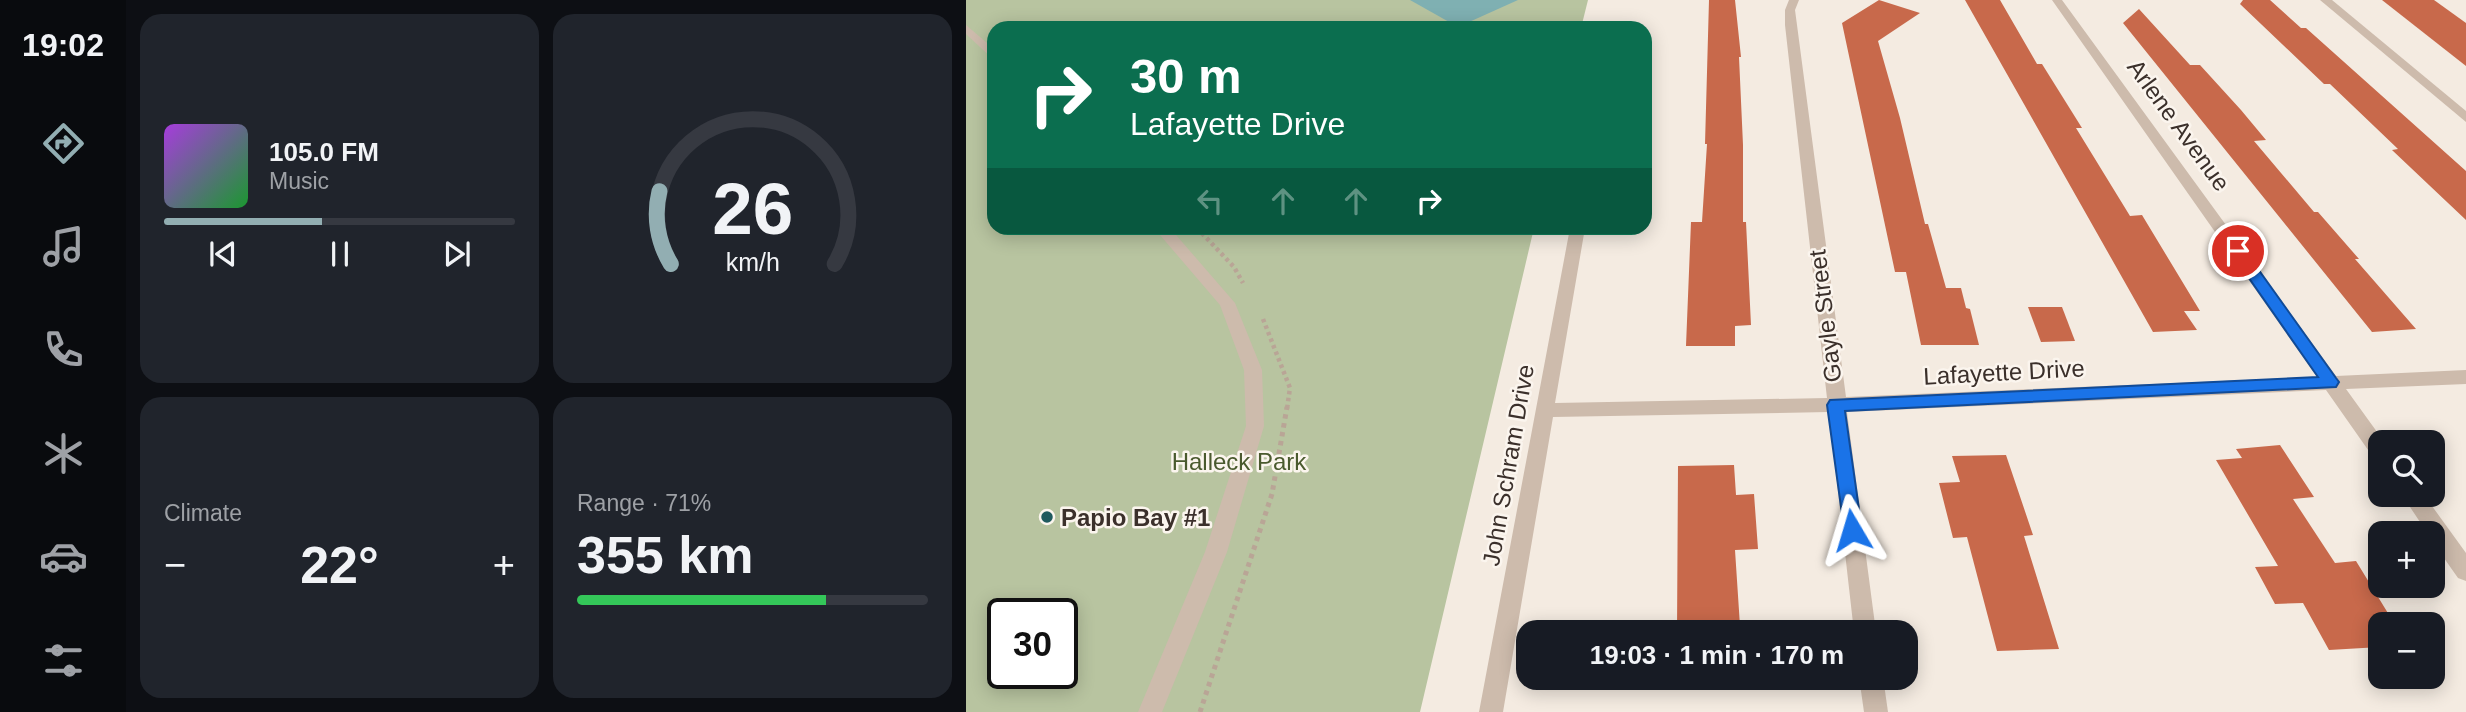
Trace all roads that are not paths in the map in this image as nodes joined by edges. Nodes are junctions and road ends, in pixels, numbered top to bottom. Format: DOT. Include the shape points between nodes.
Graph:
graph roads {
  1 [pos="1794,0"];
  2 [pos="2057,0"];
  3 [pos="2325,0"];
  4 [pos="966,28"];
  5 [pos="987,49"];
  6 [pos="2466,118"];
  7 [pos="1168,235"];
  8 [pos="1576,235"];
  9 [pos="2466,377"];
  10 [pos="2330,382"];
  11 [pos="1836,405"];
  12 [pos="1545,410"];
  13 [pos="2368,434"];
  14 [pos="2421,507"];
  15 [pos="2466,571"];
  16 [pos="1863,620"];
  17 [pos="1873,690"];
  18 [pos="1150,712"];
  19 [pos="1491,712"];
  20 [pos="1876,712"];
  1 -- 11 [label="street, Gayle Street" via="1791,25"];
  2 -- 10 [label="street, Arlene Avenue"];
  3 -- 6 [label="street"];
  4 -- 5 [label="street"];
  7 -- 18 [label="street" via="1227,303 1252,370 1255,426 1216,552"];
  8 -- 12 [label="street, John Schram Drive"];
  9 -- 10 [label="street, Lafayette Drive"];
  10 -- 11 [label="street, Lafayette Drive"];
  10 -- 13 [label="street, Arlene Avenue"];
  11 -- 12 [label="street, Lafayette Drive"];
  11 -- 16 [label="street, Gayle Street"];
  12 -- 19 [label="street, John Schram Drive"];
  14 -- 15 [label="street"];
  17 -- 20 [label="street"];
}
